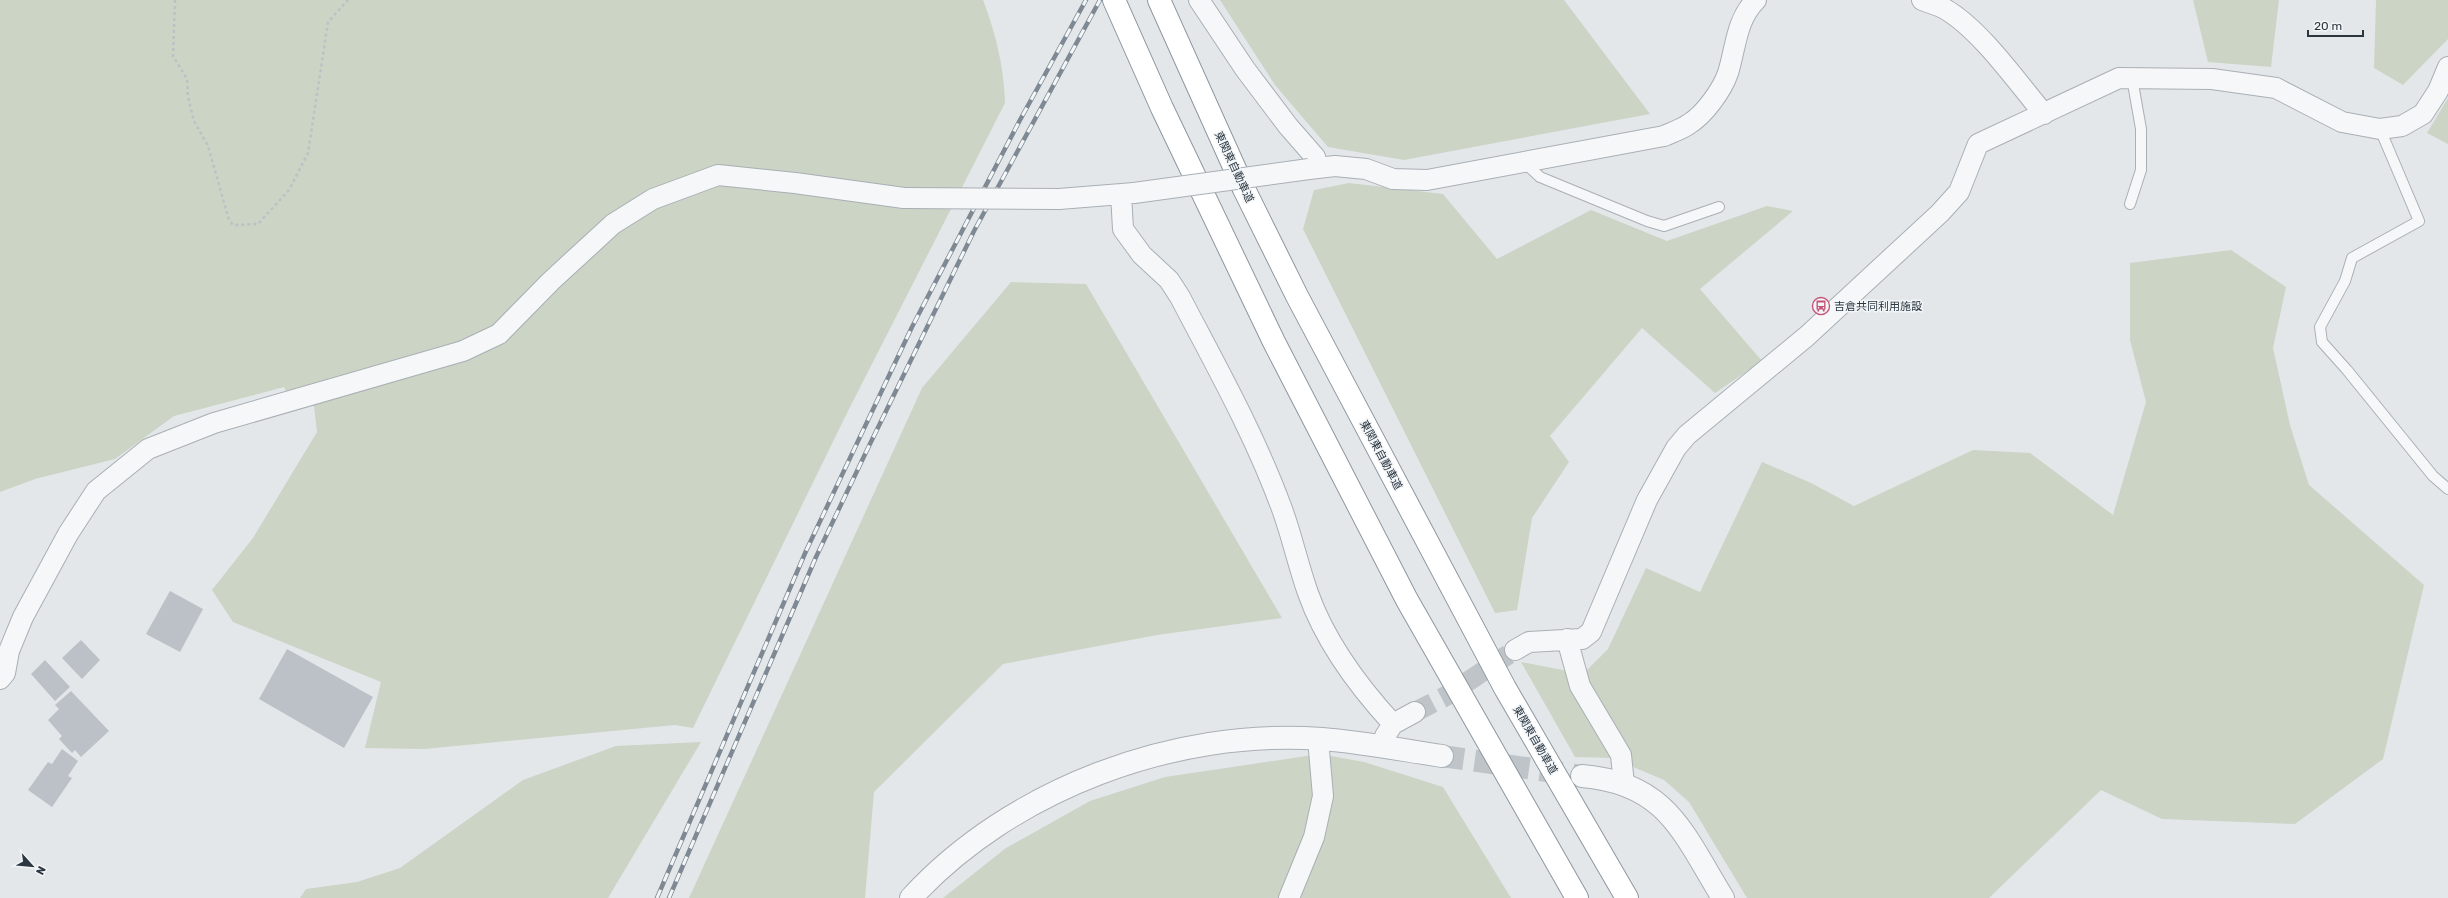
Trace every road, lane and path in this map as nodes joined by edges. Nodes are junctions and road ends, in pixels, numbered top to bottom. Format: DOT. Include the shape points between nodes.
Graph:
graph roads {
  1 [pos="175,0"];
  2 [pos="348,0"];
  3 [pos="1114,0"];
  4 [pos="1159,0"];
  5 [pos="1199,0"];
  6 [pos="1922,0"];
  7 [pos="1746,3"];
  8 [pos="2448,67"];
  9 [pos="2132,78"];
  10 [pos="2044,114"];
  11 [pos="2380,129"];
  12 [pos="1525,163"];
  13 [pos="1314,168"];
  14 [pos="1128,193"];
  15 [pos="2130,204"];
  16 [pos="1719,207"];
  17 [pos="2448,489"];
  18 [pos="1567,639"];
  19 [pos="1515,650"];
  20 [pos="0,679"];
  21 [pos="1415,712"];
  22 [pos="1393,724"];
  23 [pos="1318,739"];
  24 [pos="1379,746"];
  25 [pos="1442,756"];
  26 [pos="1582,776"];
  27 [pos="1624,784"];
  28 [pos="911,898"];
  29 [pos="1289,898"];
  30 [pos="1577,898"];
  31 [pos="1627,898"];
  32 [pos="1723,898"];
  1 -- 2 [label="path" via="173,56 187,79 194,122 208,146 229,220 233,225 258,224 289,190 308,153 328,22"];
  3 -- 30 [label="highway" via="1274,342 1407,600"];
  4 -- 31 [label="highway, 東関東自動車道" via="1244,189 1297,296 1505,688"];
  5 -- 13 [label="street" via="1245,69 1315,157"];
  6 -- 10 [label="street" via="1944,9 1962,21 2002,63"];
  7 -- 12 [label="street" via="1728,74 1712,102 1690,123 1664,136"];
  8 -- 11 [label="street" via="2438,91 2423,114 2402,126"];
  9 -- 10 [label="street" via="2119,78"];
  9 -- 11 [label="street" via="2212,79 2276,88 2342,122"];
  9 -- 15 [label="lane" via="2141,128 2141,170"];
  10 -- 18 [label="street" via="1978,144 1959,192 1940,213 1807,336 1687,435 1676,448 1644,506 1590,632 1582,639"];
  11 -- 17 [label="lane" via="2419,221 2352,258 2345,280 2320,327 2322,342 2433,476"];
  12 -- 13 [label="street" via="1427,180 1393,179 1366,169 1335,166"];
  12 -- 16 [label="lane" via="1540,177 1664,226"];
  13 -- 14 [label="street, bridge"];
  14 -- 20 [label="street, bridge" via="1059,199 904,198 795,182 718,175 653,200 613,224 551,281 499,334 463,351 214,423 148,449 96,490 68,534 23,616 9,651 5,673"];
  14 -- 22 [label="street" via="1123,229 1142,254 1169,280 1180,297 1257,449 1282,509 1319,620 1338,653"];
  18 -- 19 [label="street" via="1529,642"];
  18 -- 27 [label="street" via="1580,686 1621,755"];
  21 -- 22 [label="street"];
  22 -- 24 [label="street"];
  23 -- 24 [label="street"];
  23 -- 28 [label="street" via="1207,743 1147,756 1013,814 935,872"];
  23 -- 29 [label="street" via="1323,796 1314,836"];
  24 -- 25 [label="street"];
  26 -- 27 [label="street" via="1598,777"];
  27 -- 32 [label="street" via="1644,793 1666,809"];
}
